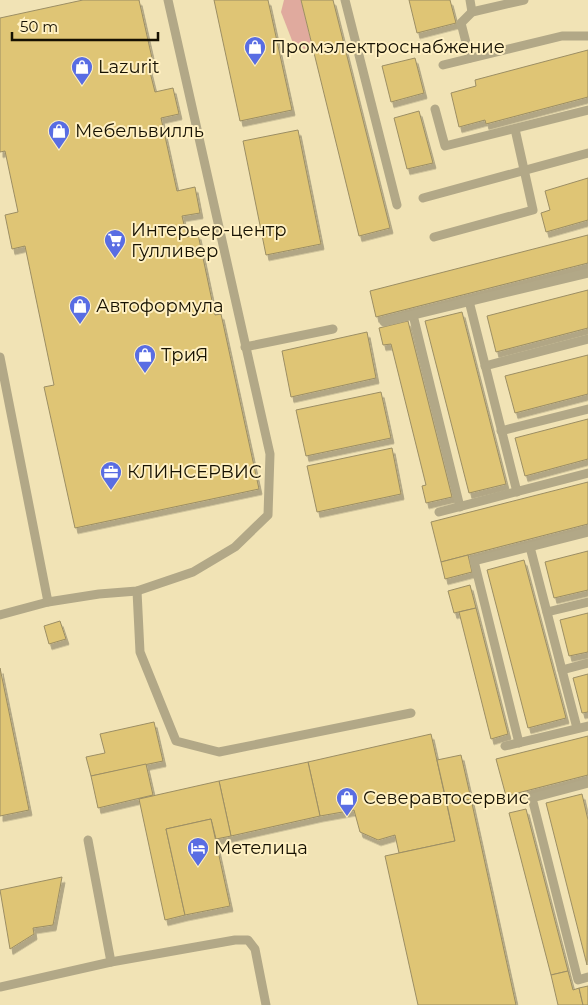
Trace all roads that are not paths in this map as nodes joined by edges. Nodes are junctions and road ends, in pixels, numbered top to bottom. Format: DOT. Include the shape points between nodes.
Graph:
graph roads {
  1 [pos="168,0"];
  2 [pos="345,0"];
  3 [pos="470,0"];
  4 [pos="524,0"];
  5 [pos="472,12"];
  6 [pos="588,36"];
  7 [pos="470,58"];
  8 [pos="443,65"];
  9 [pos="435,109"];
  10 [pos="588,110"];
  11 [pos="515,128"];
  12 [pos="588,153"];
  13 [pos="524,170"];
  14 [pos="423,198"];
  15 [pos="397,205"];
  16 [pos="434,237"];
  17 [pos="588,273"];
  18 [pos="469,301"];
  19 [pos="413,315"];
  20 [pos="384,322"];
  21 [pos="333,329"];
  22 [pos="588,339"];
  23 [pos="245,347"];
  24 [pos="0,357"];
  25 [pos="485,366"];
  26 [pos="588,408"];
  27 [pos="501,431"];
  28 [pos="588,473"];
  29 [pos="517,492"];
  30 [pos="460,506"];
  31 [pos="439,512"];
  32 [pos="588,532"];
  33 [pos="530,547"];
  34 [pos="137,591"];
  35 [pos="48,602"];
  36 [pos="588,602"];
  37 [pos="547,612"];
  38 [pos="0,615"];
  39 [pos="588,664"];
  40 [pos="562,670"];
  41 [pos="412,712"];
  42 [pos="588,726"];
  43 [pos="577,728"];
  44 [pos="519,743"];
  45 [pos="505,746"];
  46 [pos="588,783"];
  47 [pos="88,840"];
  48 [pos="111,962"];
  49 [pos="588,977"];
  50 [pos="0,986"];
  51 [pos="266,1005"];
  1 -- 23 [label="lane"];
  2 -- 15 [label="lane"];
  3 -- 5 [label="lane"];
  4 -- 5 [label="lane"];
  5 -- 7 [label="lane" via="461,23"];
  6 -- 7 [label="lane" via="562,36"];
  7 -- 8 [label="lane"];
  9 -- 11 [label="lane" via="445,146"];
  10 -- 11 [label="lane"];
  11 -- 13 [label="lane"];
  12 -- 13 [label="lane"];
  13 -- 14 [label="lane"];
  13 -- 16 [label="lane" via="534,210"];
  17 -- 18 [label="lane"];
  18 -- 19 [label="lane"];
  18 -- 25 [label="lane"];
  19 -- 20 [label="lane"];
  19 -- 30 [label="lane"];
  21 -- 23 [label="lane"];
  22 -- 25 [label="lane"];
  23 -- 34 [label="lane" via="270,454 268,516 235,547 193,572"];
  24 -- 35 [label="lane"];
  25 -- 27 [label="lane"];
  26 -- 27 [label="lane"];
  27 -- 29 [label="lane"];
  28 -- 29 [label="lane"];
  29 -- 30 [label="lane"];
  30 -- 31 [label="lane"];
  32 -- 33 [label="lane"];
  33 -- 37 [label="lane"];
  33 -- 44 [label="lane" via="474,561"];
  34 -- 35 [label="lane"];
  34 -- 41 [label="lane" via="140,652 176,741 219,752"];
  35 -- 38 [label="lane"];
  36 -- 37 [label="lane"];
  37 -- 40 [label="lane"];
  39 -- 40 [label="lane"];
  40 -- 43 [label="lane"];
  42 -- 43 [label="lane"];
  43 -- 44 [label="lane"];
  44 -- 45 [label="lane"];
  46 -- 49 [label="lane" via="532,798 578,980"];
  47 -- 48 [label="lane"];
  48 -- 50 [label="lane"];
  48 -- 51 [label="lane" via="248,940 255,948"];
}
